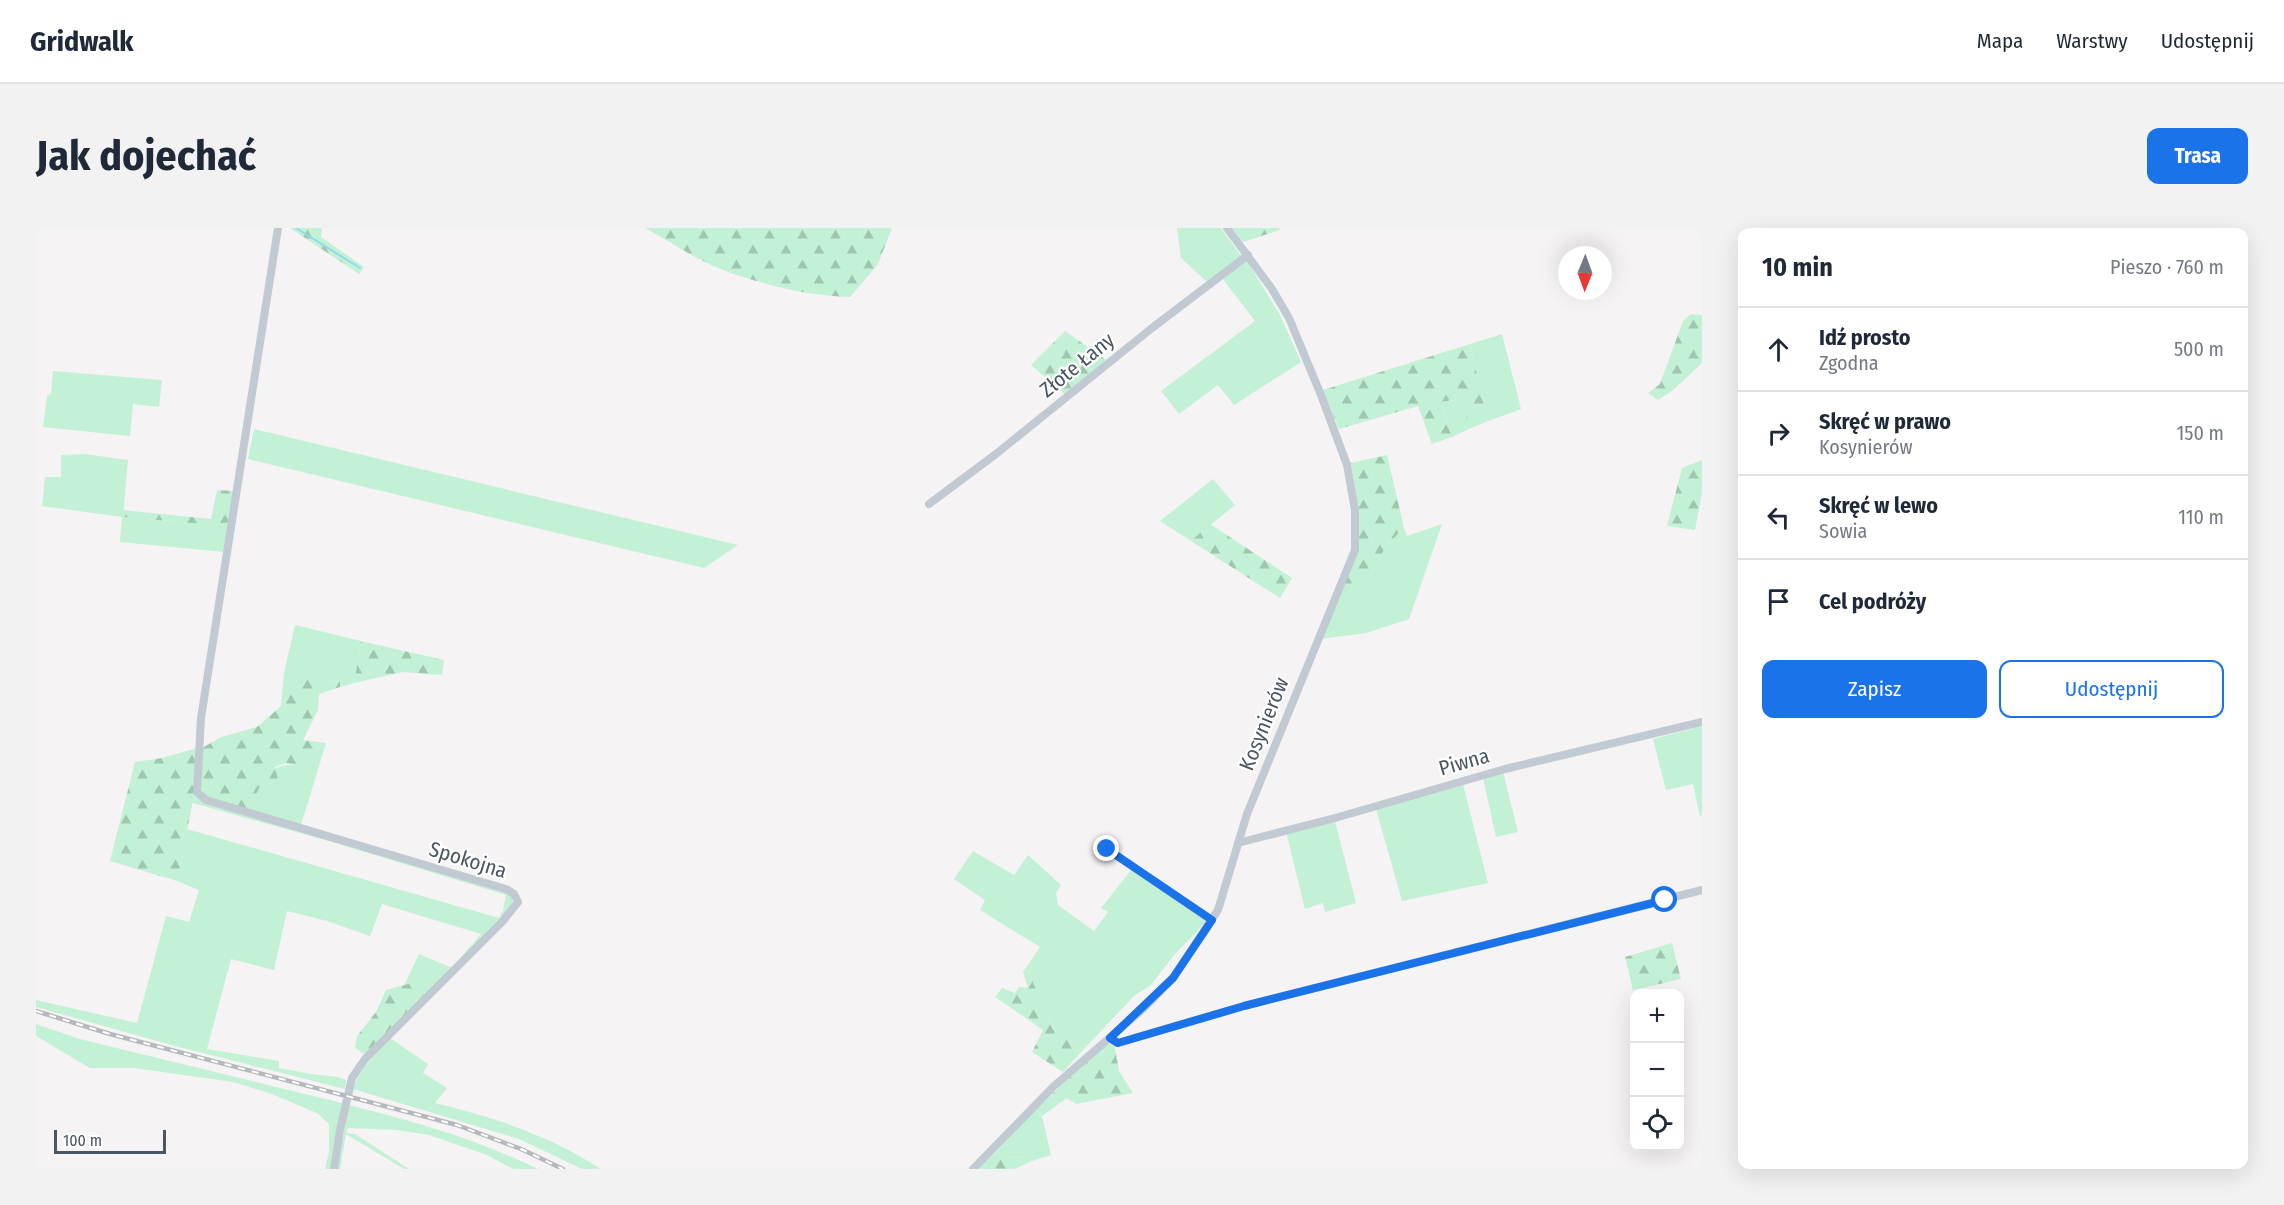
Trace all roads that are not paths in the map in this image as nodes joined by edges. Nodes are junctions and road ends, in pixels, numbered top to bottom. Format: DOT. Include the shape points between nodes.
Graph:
graph roads {
  1 [pos="278,228"];
  2 [pos="1227,228"];
  3 [pos="1248,255"];
  4 [pos="929,504"];
  5 [pos="1702,722"];
  6 [pos="1238,843"];
  7 [pos="1107,849"];
  8 [pos="1702,890"];
  9 [pos="1212,920"];
  10 [pos="1110,1038"];
  11 [pos="334,1169"];
  12 [pos="973,1169"];
  1 -- 11 [label="street, Spokojna" via="207,677 197,792 206,800 506,889 518,902 365,1059 352,1078"];
  2 -- 3 [label="street, Kosynierów"];
  3 -- 4 [label="street, Złote Łany"];
  3 -- 6 [label="street, Kosynierów" via="1289,318 1347,465 1354,510 1354,550"];
  5 -- 6 [label="street, Piwna" via="1505,769"];
  6 -- 9 [label="street, Kosynierów"];
  7 -- 9 [label="street"];
  8 -- 10 [label="street" via="1244,1006 1118,1043"];
  9 -- 10 [label="street, Kosynierów" via="1173,978"];
  10 -- 12 [label="street, Kosynierów" via="1053,1087"];
}
